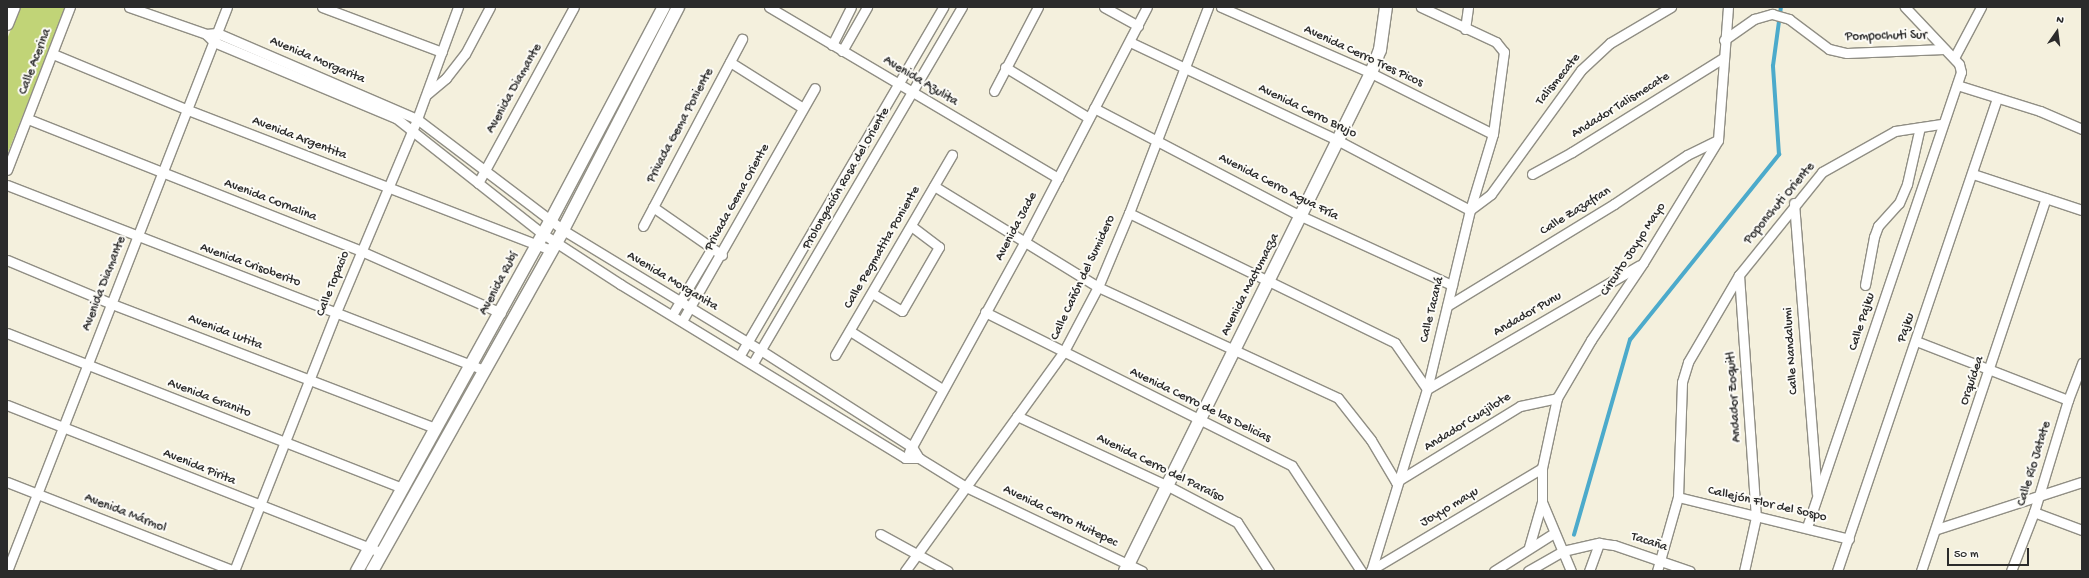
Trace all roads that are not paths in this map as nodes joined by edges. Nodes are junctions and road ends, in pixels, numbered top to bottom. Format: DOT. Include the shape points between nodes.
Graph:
graph roads {
  1 [pos="14,7"];
  2 [pos="70,7"];
  3 [pos="129,7"];
  4 [pos="227,7"];
  5 [pos="322,7"];
  6 [pos="458,7"];
  7 [pos="490,7"];
  8 [pos="574,7"];
  9 [pos="664,7"];
  10 [pos="678,7"];
  11 [pos="769,7"];
  12 [pos="851,7"];
  13 [pos="868,7"];
  14 [pos="942,7"];
  15 [pos="962,7"];
  16 [pos="1038,7"];
  17 [pos="1104,7"];
  18 [pos="1147,7"];
  19 [pos="1208,7"];
  20 [pos="1220,7"];
  21 [pos="1386,7"];
  22 [pos="1422,7"];
  23 [pos="1468,7"];
  24 [pos="1671,7"];
  25 [pos="1728,7"];
  26 [pos="1905,7"];
  27 [pos="1981,7"];
  28 [pos="1658,11"];
  29 [pos="7,24"];
  30 [pos="1138,26"];
  31 [pos="1465,29"];
  32 [pos="217,33"];
  33 [pos="206,34"];
  34 [pos="742,39"];
  35 [pos="1724,40"];
  36 [pos="214,42"];
  37 [pos="1130,42"];
  38 [pos="832,45"];
  39 [pos="1944,49"];
  40 [pos="842,51"];
  41 [pos="442,52"];
  42 [pos="53,54"];
  43 [pos="1723,58"];
  44 [pos="1957,61"];
  45 [pos="730,62"];
  46 [pos="1005,67"];
  47 [pos="1184,69"];
  48 [pos="1371,73"];
  49 [pos="898,84"];
  50 [pos="1957,85"];
  51 [pos="815,88"];
  52 [pos="994,91"];
  53 [pos="912,92"];
  54 [pos="426,94"];
  55 [pos="1997,98"];
  56 [pos="613,104"];
  57 [pos="803,108"];
  58 [pos="1094,108"];
  59 [pos="188,110"];
  60 [pos="625,110"];
  61 [pos="1089,118"];
  62 [pos="28,119"];
  63 [pos="417,119"];
  64 [pos="1941,124"];
  65 [pos="1920,127"];
  66 [pos="413,129"];
  67 [pos="2082,129"];
  68 [pos="1493,134"];
  69 [pos="1156,140"];
  70 [pos="1337,140"];
  71 [pos="1718,140"];
  72 [pos="952,155"];
  73 [pos="7,170"];
  74 [pos="485,170"];
  75 [pos="163,173"];
  76 [pos="1532,174"];
  77 [pos="1972,174"];
  78 [pos="1058,178"];
  79 [pos="478,184"];
  80 [pos="7,186"];
  81 [pos="388,186"];
  82 [pos="934,186"];
  83 [pos="2046,198"];
  84 [pos="1794,203"];
  85 [pos="653,207"];
  86 [pos="1470,210"];
  87 [pos="2082,210"];
  88 [pos="1129,213"];
  89 [pos="822,216"];
  90 [pos="1301,216"];
  91 [pos="551,220"];
  92 [pos="836,224"];
  93 [pos="643,226"];
  94 [pos="910,226"];
  95 [pos="563,230"];
  96 [pos="137,237"];
  97 [pos="540,239"];
  98 [pos="1024,243"];
  99 [pos="554,246"];
  100 [pos="712,248"];
  101 [pos="361,251"];
  102 [pos="722,255"];
  103 [pos="7,260"];
  104 [pos="1642,263"];
  105 [pos="1739,275"];
  106 [pos="1271,280"];
  107 [pos="1452,285"];
  108 [pos="1865,285"];
  109 [pos="1098,287"];
  110 [pos="872,293"];
  111 [pos="681,301"];
  112 [pos="112,304"];
  113 [pos="1447,306"];
  114 [pos="690,308"];
  115 [pos="336,312"];
  116 [pos="985,312"];
  117 [pos="501,313"];
  118 [pos="672,315"];
  119 [pos="682,321"];
  120 [pos="850,331"];
  121 [pos="7,333"];
  122 [pos="1916,341"];
  123 [pos="748,342"];
  124 [pos="1234,350"];
  125 [pos="762,351"];
  126 [pos="1063,353"];
  127 [pos="740,355"];
  128 [pos="835,355"];
  129 [pos="754,363"];
  130 [pos="2082,363"];
  131 [pos="472,364"];
  132 [pos="87,366"];
  133 [pos="1990,369"];
  134 [pos="484,370"];
  135 [pos="311,379"];
  136 [pos="942,389"];
  137 [pos="1427,389"];
  138 [pos="1557,398"];
  139 [pos="2068,400"];
  140 [pos="7,405"];
  141 [pos="1018,416"];
  142 [pos="1200,419"];
  143 [pos="62,427"];
  144 [pos="435,428"];
  145 [pos="286,442"];
  146 [pos="912,447"];
  147 [pos="905,458"];
  148 [pos="919,458"];
  149 [pos="1542,468"];
  150 [pos="7,482"];
  151 [pos="1396,482"];
  152 [pos="2082,482"];
  153 [pos="1168,486"];
  154 [pos="966,487"];
  155 [pos="402,488"];
  156 [pos="37,494"];
  157 [pos="1678,497"];
  158 [pos="1817,497"];
  159 [pos="2037,498"];
  160 [pos="1542,502"];
  161 [pos="259,507"];
  162 [pos="2034,512"];
  163 [pos="1756,517"];
  164 [pos="1807,527"];
  165 [pos="1937,529"];
  166 [pos="2082,530"];
  167 [pos="1554,533"];
  168 [pos="880,534"];
  169 [pos="1848,539"];
  170 [pos="1599,543"];
  171 [pos="1529,547"];
  172 [pos="370,549"];
  173 [pos="1563,551"];
  174 [pos="382,554"];
  175 [pos="917,556"];
  176 [pos="1549,559"];
  177 [pos="1661,560"];
  178 [pos="1127,568"];
  179 [pos="1838,568"];
  180 [pos="7,571"];
  181 [pos="234,571"];
  182 [pos="357,571"];
  183 [pos="372,571"];
  184 [pos="905,571"];
  185 [pos="948,571"];
  186 [pos="1142,571"];
  187 [pos="1270,571"];
  188 [pos="1361,571"];
  189 [pos="1371,571"];
  190 [pos="1494,571"];
  191 [pos="1528,571"];
  192 [pos="1544,571"];
  193 [pos="1571,571"];
  194 [pos="1589,571"];
  195 [pos="1657,571"];
  196 [pos="1690,571"];
  197 [pos="1744,571"];
  198 [pos="1921,571"];
  199 [pos="2012,571"];
  1 -- 29 [label="street"];
  2 -- 42 [label="street, Calle Acerina"];
  3 -- 33 [label="street, Avenida Morgarita"];
  4 -- 32 [label="street, Avenida Diamante"];
  5 -- 41 [label="street"];
  6 -- 41 [label="street, Calle Topacio"];
  7 -- 54 [label="street" via="465,54 446,78"];
  8 -- 74 [label="street, Avenida Diamante"];
  9 -- 56 [label="street, Avenida Rubí"];
  10 -- 60 [label="street"];
  11 -- 38 [label="street, Avenida Azulita"];
  12 -- 38 [label="street"];
  13 -- 40 [label="street"];
  14 -- 49 [label="street, Prolongación Rosa del Oriente"];
  15 -- 53 [label="street, Prolongación Rosa del Oriente"];
  16 -- 46 [label="street"];
  17 -- 30 [label="street"];
  18 -- 30 [label="street, Avenida Jade"];
  19 -- 47 [label="street, Calle Cañón del Sumidero"];
  20 -- 48 [label="street, Avenida Cerro Tres Picos"];
  21 -- 48 [label="street, Avenida Mactumacza" via="1380,50"];
  22 -- 31 [label="street"];
  23 -- 31 [label="street"];
  24 -- 28 [label="street, Talismecate"];
  25 -- 35 [label="street, Circuito Joyyo Mayo"];
  26 -- 39 [label="street"];
  27 -- 44 [label="street, Calle Pajku"];
  28 -- 86 [label="street, Talismecate" via="1610,43 1580,70 1491,194"];
  30 -- 37 [label="street, Avenida Jade"];
  31 -- 68 [label="street, Calle Tacaná" via="1496,42 1504,52"];
  32 -- 33 [label="street, Avenida Morgarita"];
  32 -- 36 [label="street, Avenida Diamante"];
  32 -- 63 [label="street, Avenida Morgarita"];
  33 -- 36 [label="street, Avenida Morgarita"];
  34 -- 45 [label="street, Privada Gema Poniente"];
  35 -- 39 [label="street, Pompochuti Sur" via="1754,19 1772,14 1789,19 1829,49 1847,53"];
  35 -- 43 [label="street, Circuito Joyyo Mayo"];
  36 -- 59 [label="street, Avenida Diamante"];
  36 -- 66 [label="street, Avenida Morgarita" via="396,118"];
  37 -- 47 [label="street, Avenida Cerro Brujo"];
  37 -- 58 [label="street, Avenida Jade"];
  38 -- 40 [label="street, Avenida Azulita"];
  39 -- 44 [label="street"];
  40 -- 49 [label="street, Avenida Azulita"];
  41 -- 54 [label="street, Calle Topacio"];
  42 -- 59 [label="street, Avenida Argentita"];
  42 -- 62 [label="street, Calle Acerina"];
  43 -- 71 [label="street, Circuito Joyyo Mayo"];
  43 -- 76 [label="street, Andador Talismecate"];
  44 -- 50 [label="street, Calle Pajku"];
  45 -- 57 [label="street"];
  45 -- 85 [label="street, Privada Gema Poniente"];
  46 -- 52 [label="street"];
  46 -- 61 [label="street"];
  47 -- 69 [label="street, Calle Cañón del Sumidero"];
  47 -- 70 [label="street, Avenida Cerro Brujo"];
  48 -- 68 [label="street, Avenida Cerro Tres Picos"];
  48 -- 70 [label="street, Avenida Mactumacza"];
  49 -- 53 [label="street, Avenida Azulita"];
  49 -- 89 [label="street, Prolongación Rosa del Oriente"];
  50 -- 55 [label="street"];
  50 -- 64 [label="street, Calle Pajku"];
  51 -- 57 [label="street, Privada Gema Oriente"];
  53 -- 78 [label="street, Avenida Azulita"];
  53 -- 92 [label="street, Prolongación Rosa del Oriente"];
  54 -- 63 [label="street, Calle Topacio"];
  55 -- 67 [label="street" via="2040,111"];
  55 -- 77 [label="street, Pajku"];
  56 -- 60 [label="street"];
  56 -- 91 [label="street, Avenida Rubí"];
  57 -- 102 [label="street, Privada Gema Oriente"];
  58 -- 61 [label="street, Avenida Jade"];
  58 -- 69 [label="street, Avenida Cerro Agua Fría"];
  59 -- 75 [label="street, Avenida Diamante"];
  59 -- 81 [label="street, Avenida Argentita"];
  60 -- 95 [label="street"];
  61 -- 78 [label="street, Avenida Jade"];
  62 -- 73 [label="street, Calle Acerina"];
  62 -- 75 [label="street, Avenida Cornalina"];
  63 -- 66 [label="street, Calle Topacio"];
  63 -- 74 [label="street, Avenida Morganita"];
  64 -- 65 [label="street, Poponchuti Oriente"];
  64 -- 158 [label="street, Calle Pajku"];
  65 -- 84 [label="street, Poponchuti Oriente" via="1895,131 1836,162 1822,172"];
  65 -- 108 [label="street" via="1907,184 1899,203 1878,226 1874,237"];
  66 -- 79 [label="street"];
  66 -- 81 [label="street, Calle Topacio"];
  68 -- 86 [label="street, Calle Tacaná"];
  69 -- 88 [label="street, Calle Cañón del Sumidero"];
  69 -- 90 [label="street, Avenida Cerro Agua Fría"];
  70 -- 86 [label="street, Avenida Cerro Brujo"];
  70 -- 90 [label="street, Avenida Mactumacza"];
  71 -- 104 [label="street, Circuito Joyyo Mayo"];
  71 -- 113 [label="street, Calle Zazafran" via="1687,155 1608,208"];
  72 -- 82 [label="street, Calle Pegmatita Poniente"];
  74 -- 79 [label="street, Avenida Diamante"];
  74 -- 91 [label="street, Avenida Morganita"];
  75 -- 96 [label="street, Avenida Diamante"];
  75 -- 101 [label="street, Avenida Cornalina"];
  77 -- 83 [label="street"];
  77 -- 122 [label="street, Pajku"];
  78 -- 98 [label="street, Avenida Jade"];
  79 -- 97 [label="street"];
  80 -- 96 [label="street, Avenida Crisoberito"];
  81 -- 97 [label="street, Avenida Argentita"];
  81 -- 101 [label="street, Calle Topacio"];
  82 -- 94 [label="street, Calle Pegmatita Poniente"];
  82 -- 98 [label="street"];
  83 -- 87 [label="street"];
  83 -- 133 [label="street, Orquídea"];
  84 -- 105 [label="street, Poponchuti Oriente"];
  84 -- 158 [label="street, Calle Nandalumi"];
  85 -- 93 [label="street, Privada Gema Poniente"];
  85 -- 100 [label="street"];
  86 -- 107 [label="street, Calle Tacaná"];
  88 -- 106 [label="street"];
  88 -- 109 [label="street, Calle Cañón del Sumidero"];
  89 -- 92 [label="street"];
  89 -- 123 [label="street, Prolongación Rosa del Oriente"];
  90 -- 106 [label="street, Avenida Mactumacza"];
  90 -- 107 [label="street, Avenida Cerro Agua Fría"];
  91 -- 95 [label="street, Avenida Morganita"];
  91 -- 97 [label="street, Avenida Rubí"];
  92 -- 125 [label="street, Prolongación Rosa del Oriente"];
  94 -- 110 [label="street, Calle Pegmatita Poniente"];
  94 -- 110 [label="street" via="939,247 902,311"];
  95 -- 99 [label="street"];
  95 -- 111 [label="street, Avenida Morganita"];
  96 -- 112 [label="street, Avenida Diamante"];
  96 -- 115 [label="street, Avenida Crisoberito"];
  97 -- 99 [label="street"];
  97 -- 117 [label="street, Avenida Rubí"];
  98 -- 109 [label="street"];
  98 -- 116 [label="street, Avenida Jade"];
  99 -- 118 [label="street"];
  99 -- 134 [label="street"];
  100 -- 102 [label="street"];
  100 -- 111 [label="street, Privada Gema Oriente"];
  101 -- 115 [label="street, Calle Topacio"];
  101 -- 117 [label="street, Avenida Cornalina"];
  102 -- 114 [label="street, Privada Gema Oriente"];
  103 -- 112 [label="street, Avenida Lutita"];
  104 -- 137 [label="street, Andador Punu"];
  104 -- 138 [label="street, Circuito Joyyo Mayo" via="1590,340"];
  105 -- 157 [label="street, Poponchuti Oriente" via="1688,362 1682,382"];
  105 -- 163 [label="street, Andador Zoquitl"];
  106 -- 124 [label="street, Avenida Mactumacza"];
  106 -- 137 [label="street" via="1395,343"];
  107 -- 113 [label="street, Calle Tacaná"];
  109 -- 124 [label="street"];
  109 -- 126 [label="street, Calle Cañón del Sumidero"];
  110 -- 120 [label="street, Calle Pegmatita Poniente"];
  111 -- 114 [label="street, Avenida Morganita"];
  111 -- 118 [label="street, Privada Gema Oriente"];
  112 -- 132 [label="street, Avenida Diamante"];
  112 -- 135 [label="street, Avenida Lutita"];
  113 -- 137 [label="street, Calle Tacaná"];
  114 -- 119 [label="street, Privada Gema Oriente"];
  114 -- 123 [label="street, Avenida Morganita"];
  115 -- 131 [label="street, Avenida Crisoberito"];
  115 -- 135 [label="street, Calle Topacio"];
  116 -- 126 [label="street, Avenida Cerro de las Delicias"];
  116 -- 136 [label="street, Avenida Jade"];
  117 -- 131 [label="street, Avenida Rubí"];
  118 -- 119 [label="street"];
  119 -- 127 [label="street"];
  120 -- 128 [label="street, Calle Pegmatita Poniente"];
  120 -- 136 [label="street"];
  121 -- 132 [label="street, Avenida Granito"];
  122 -- 133 [label="street"];
  122 -- 169 [label="street, Pajku"];
  123 -- 125 [label="street, Avenida Morganita"];
  123 -- 127 [label="street, Prolongación Rosa del Oriente"];
  124 -- 142 [label="street, Avenida Mactumacza"];
  124 -- 151 [label="street" via="1338,398 1371,440"];
  125 -- 129 [label="street, Prolongación Rosa del Oriente"];
  125 -- 146 [label="street, Avenida Morganita"];
  126 -- 141 [label="street, Calle Cañón del Sumidero"];
  126 -- 142 [label="street, Avenida Cerro de las Delicias"];
  127 -- 129 [label="street"];
  129 -- 147 [label="street"];
  130 -- 139 [label="street, Calle Río Jatate"];
  131 -- 134 [label="street, Avenida Crisoberito"];
  131 -- 144 [label="street, Avenida Rubí"];
  132 -- 143 [label="street, Avenida Diamante"];
  132 -- 145 [label="street, Avenida Granito"];
  133 -- 139 [label="street"];
  133 -- 165 [label="street, Orquídea"];
  134 -- 174 [label="street"];
  135 -- 144 [label="street, Avenida Lutita"];
  135 -- 145 [label="street, Calle Topacio"];
  136 -- 146 [label="street, Avenida Jade"];
  137 -- 151 [label="street, Calle Tacaná"];
  138 -- 149 [label="street, Circuito Joyyo Mayo"];
  138 -- 151 [label="street, Andador Cuajilote" via="1520,406"];
  139 -- 159 [label="street, Calle Río Jatate"];
  140 -- 143 [label="street, Avenida Pirita"];
  141 -- 153 [label="street, Avenida Cerro del Paraíso"];
  141 -- 154 [label="street, Calle Cañón del Sumidero"];
  142 -- 153 [label="street, Avenida Mactumacza"];
  142 -- 188 [label="street, Avenida Cerro de las Delicias" via="1292,466"];
  143 -- 156 [label="street, Avenida Diamante"];
  143 -- 161 [label="street, Avenida Pirita"];
  144 -- 155 [label="street, Avenida Rubí"];
  145 -- 155 [label="street, Avenida Granito"];
  145 -- 161 [label="street, Calle Topacio"];
  146 -- 147 [label="street, Avenida Jade"];
  146 -- 148 [label="street, Avenida Morganita"];
  147 -- 148 [label="street"];
  148 -- 154 [label="street, Avenida Morganita"];
  149 -- 160 [label="street, Circuito Joyyo Mayo"];
  149 -- 189 [label="street, Joyyo mayu"];
  150 -- 156 [label="street, Avenida Mármol"];
  151 -- 189 [label="street, Calle Tacaná"];
  152 -- 159 [label="street"];
  153 -- 178 [label="street, Avenida Mactumacza"];
  153 -- 187 [label="street, Avenida Cerro del Paraíso" via="1237,522"];
  154 -- 175 [label="street, Calle Cañón del Sumidero"];
  154 -- 178 [label="street, Avenida Cerro Huitepec"];
  155 -- 172 [label="street, Avenida Rubí"];
  156 -- 180 [label="street, Avenida Diamante"];
  156 -- 181 [label="street, Avenida Mármol"];
  157 -- 163 [label="street, Callejón Flor del Sospo"];
  157 -- 177 [label="street, Poponchuti Oriente"];
  158 -- 164 [label="street, Calle Pajku"];
  159 -- 162 [label="street, Calle Río Jatate"];
  159 -- 165 [label="street"];
  160 -- 167 [label="street, Circuito Joyyo Mayo"];
  160 -- 171 [label="street, Circuito Joyyo Mayo"];
  161 -- 172 [label="street, Avenida Pirita"];
  161 -- 181 [label="street, Calle Topacio"];
  162 -- 166 [label="street"];
  162 -- 199 [label="street, Calle Río Jatate"];
  163 -- 164 [label="street, Callejón Flor del Sospo"];
  163 -- 197 [label="street, Andador Zoquitl"];
  164 -- 169 [label="street, Callejón Flor del Sospo"];
  165 -- 198 [label="street, Orquídea"];
  167 -- 171 [label="street"];
  167 -- 173 [label="street, Circuito Joyyo Mayo"];
  168 -- 175 [label="street"];
  169 -- 179 [label="street, Pajku"];
  170 -- 173 [label="street"];
  170 -- 177 [label="street, Tacaña" via="1614,545"];
  170 -- 194 [label="street"];
  171 -- 190 [label="street"];
  172 -- 174 [label="street, Avenida Pirita"];
  172 -- 182 [label="street, Avenida Rubí"];
  173 -- 176 [label="street"];
  173 -- 193 [label="street, Circuito Joyyo Mayo"];
  174 -- 183 [label="street"];
  175 -- 184 [label="street, Calle Cañón del Sumidero"];
  175 -- 185 [label="street"];
  176 -- 191 [label="street"];
  176 -- 192 [label="street"];
  177 -- 195 [label="street, Poponchuti Oriente"];
  177 -- 196 [label="street, Tacaña"];
  178 -- 186 [label="street, Avenida Cerro Huitepec"];
}
